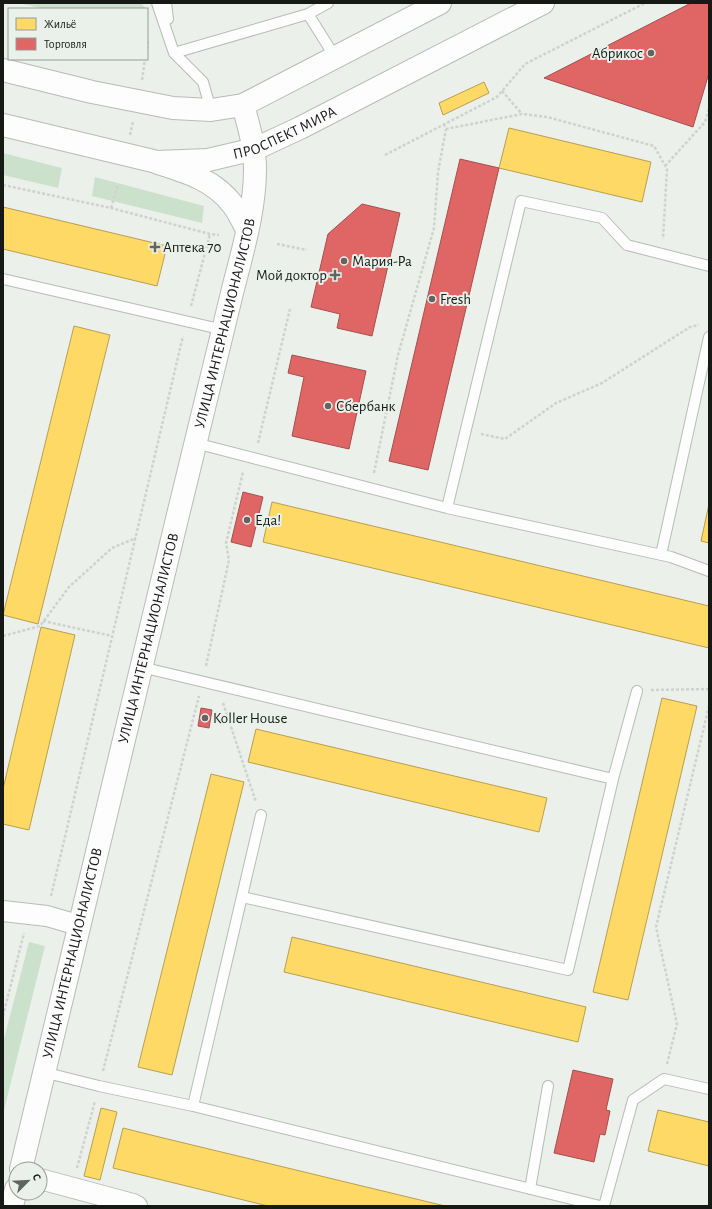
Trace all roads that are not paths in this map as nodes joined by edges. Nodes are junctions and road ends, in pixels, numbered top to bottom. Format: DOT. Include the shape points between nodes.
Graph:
graph roads {
  1 [pos="157,3"];
  2 [pos="166,3"];
  3 [pos="328,3"];
  4 [pos="440,3"];
  5 [pos="543,3"];
  6 [pos="308,14"];
  7 [pos="174,53"];
  8 [pos="335,58"];
  9 [pos="3,70"];
  10 [pos="243,105"];
  11 [pos="211,110"];
  12 [pos="3,125"];
  13 [pos="254,149"];
  14 [pos="157,162"];
  15 [pos="247,230"];
  16 [pos="709,266"];
  17 [pos="3,279"];
  18 [pos="224,330"];
  19 [pos="709,337"];
  20 [pos="196,443"];
  21 [pos="447,508"];
  22 [pos="661,555"];
  23 [pos="709,571"];
  24 [pos="141,667"];
  25 [pos="637,690"];
  26 [pos="613,779"];
  27 [pos="261,815"];
  28 [pos="242,897"];
  29 [pos="3,911"];
  30 [pos="78,925"];
  31 [pos="43,1072"];
  32 [pos="548,1086"];
  33 [pos="709,1089"];
  34 [pos="193,1106"];
  35 [pos="22,1161"];
  36 [pos="48,1181"];
  37 [pos="530,1189"];
  38 [pos="137,1206"];
  39 [pos="600,1206"];
  40 [pos="604,1206"];
  1 -- 7 [label="lane"];
  2 -- 7 [label="lane"];
  3 -- 6 [label="lane"];
  4 -- 8 [label="street"];
  5 -- 13 [label="street, ПРОСПЕКТ МИРА"];
  6 -- 7 [label="lane"];
  6 -- 8 [label="lane"];
  7 -- 11 [label="lane" via="203,82"];
  8 -- 10 [label="street"];
  9 -- 11 [label="street" via="92,92 173,108"];
  10 -- 11 [label="street"];
  10 -- 13 [label="street, УЛИЦА ИНТЕРНАЦИОНАЛИСТОВ"];
  12 -- 14 [label="street, ПРОСПЕКТ МИРА"];
  13 -- 14 [label="street, ПРОСПЕКТ МИРА" via="208,160"];
  13 -- 15 [label="street, УЛИЦА ИНТЕРНАЦИОНАЛИСТОВ" via="254,192"];
  14 -- 15 [label="street" via="192,174 215,186 234,206"];
  15 -- 18 [label="street, УЛИЦА ИНТЕРНАЦИОНАЛИСТОВ"];
  16 -- 21 [label="lane" via="626,245 602,218 521,201"];
  17 -- 18 [label="lane"];
  18 -- 20 [label="street, УЛИЦА ИНТЕРНАЦИОНАЛИСТОВ"];
  19 -- 22 [label="lane"];
  20 -- 21 [label="lane"];
  20 -- 24 [label="street, УЛИЦА ИНТЕРНАЦИОНАЛИСТОВ"];
  21 -- 22 [label="lane"];
  22 -- 23 [label="lane"];
  24 -- 26 [label="lane"];
  24 -- 30 [label="street, УЛИЦА ИНТЕРНАЦИОНАЛИСТОВ"];
  25 -- 26 [label="lane"];
  26 -- 28 [label="lane" via="568,970"];
  27 -- 28 [label="lane"];
  28 -- 34 [label="lane"];
  29 -- 30 [label="street" via="47,916"];
  30 -- 31 [label="street, УЛИЦА ИНТЕРНАЦИОНАЛИСТОВ"];
  31 -- 34 [label="lane"];
  31 -- 35 [label="street, УЛИЦА ИНТЕРНАЦИОНАЛИСТОВ"];
  32 -- 37 [label="lane"];
  33 -- 40 [label="lane" via="664,1079 634,1100"];
  34 -- 37 [label="lane"];
  36 -- 38 [label="street"];
  37 -- 39 [label="lane"];
}
